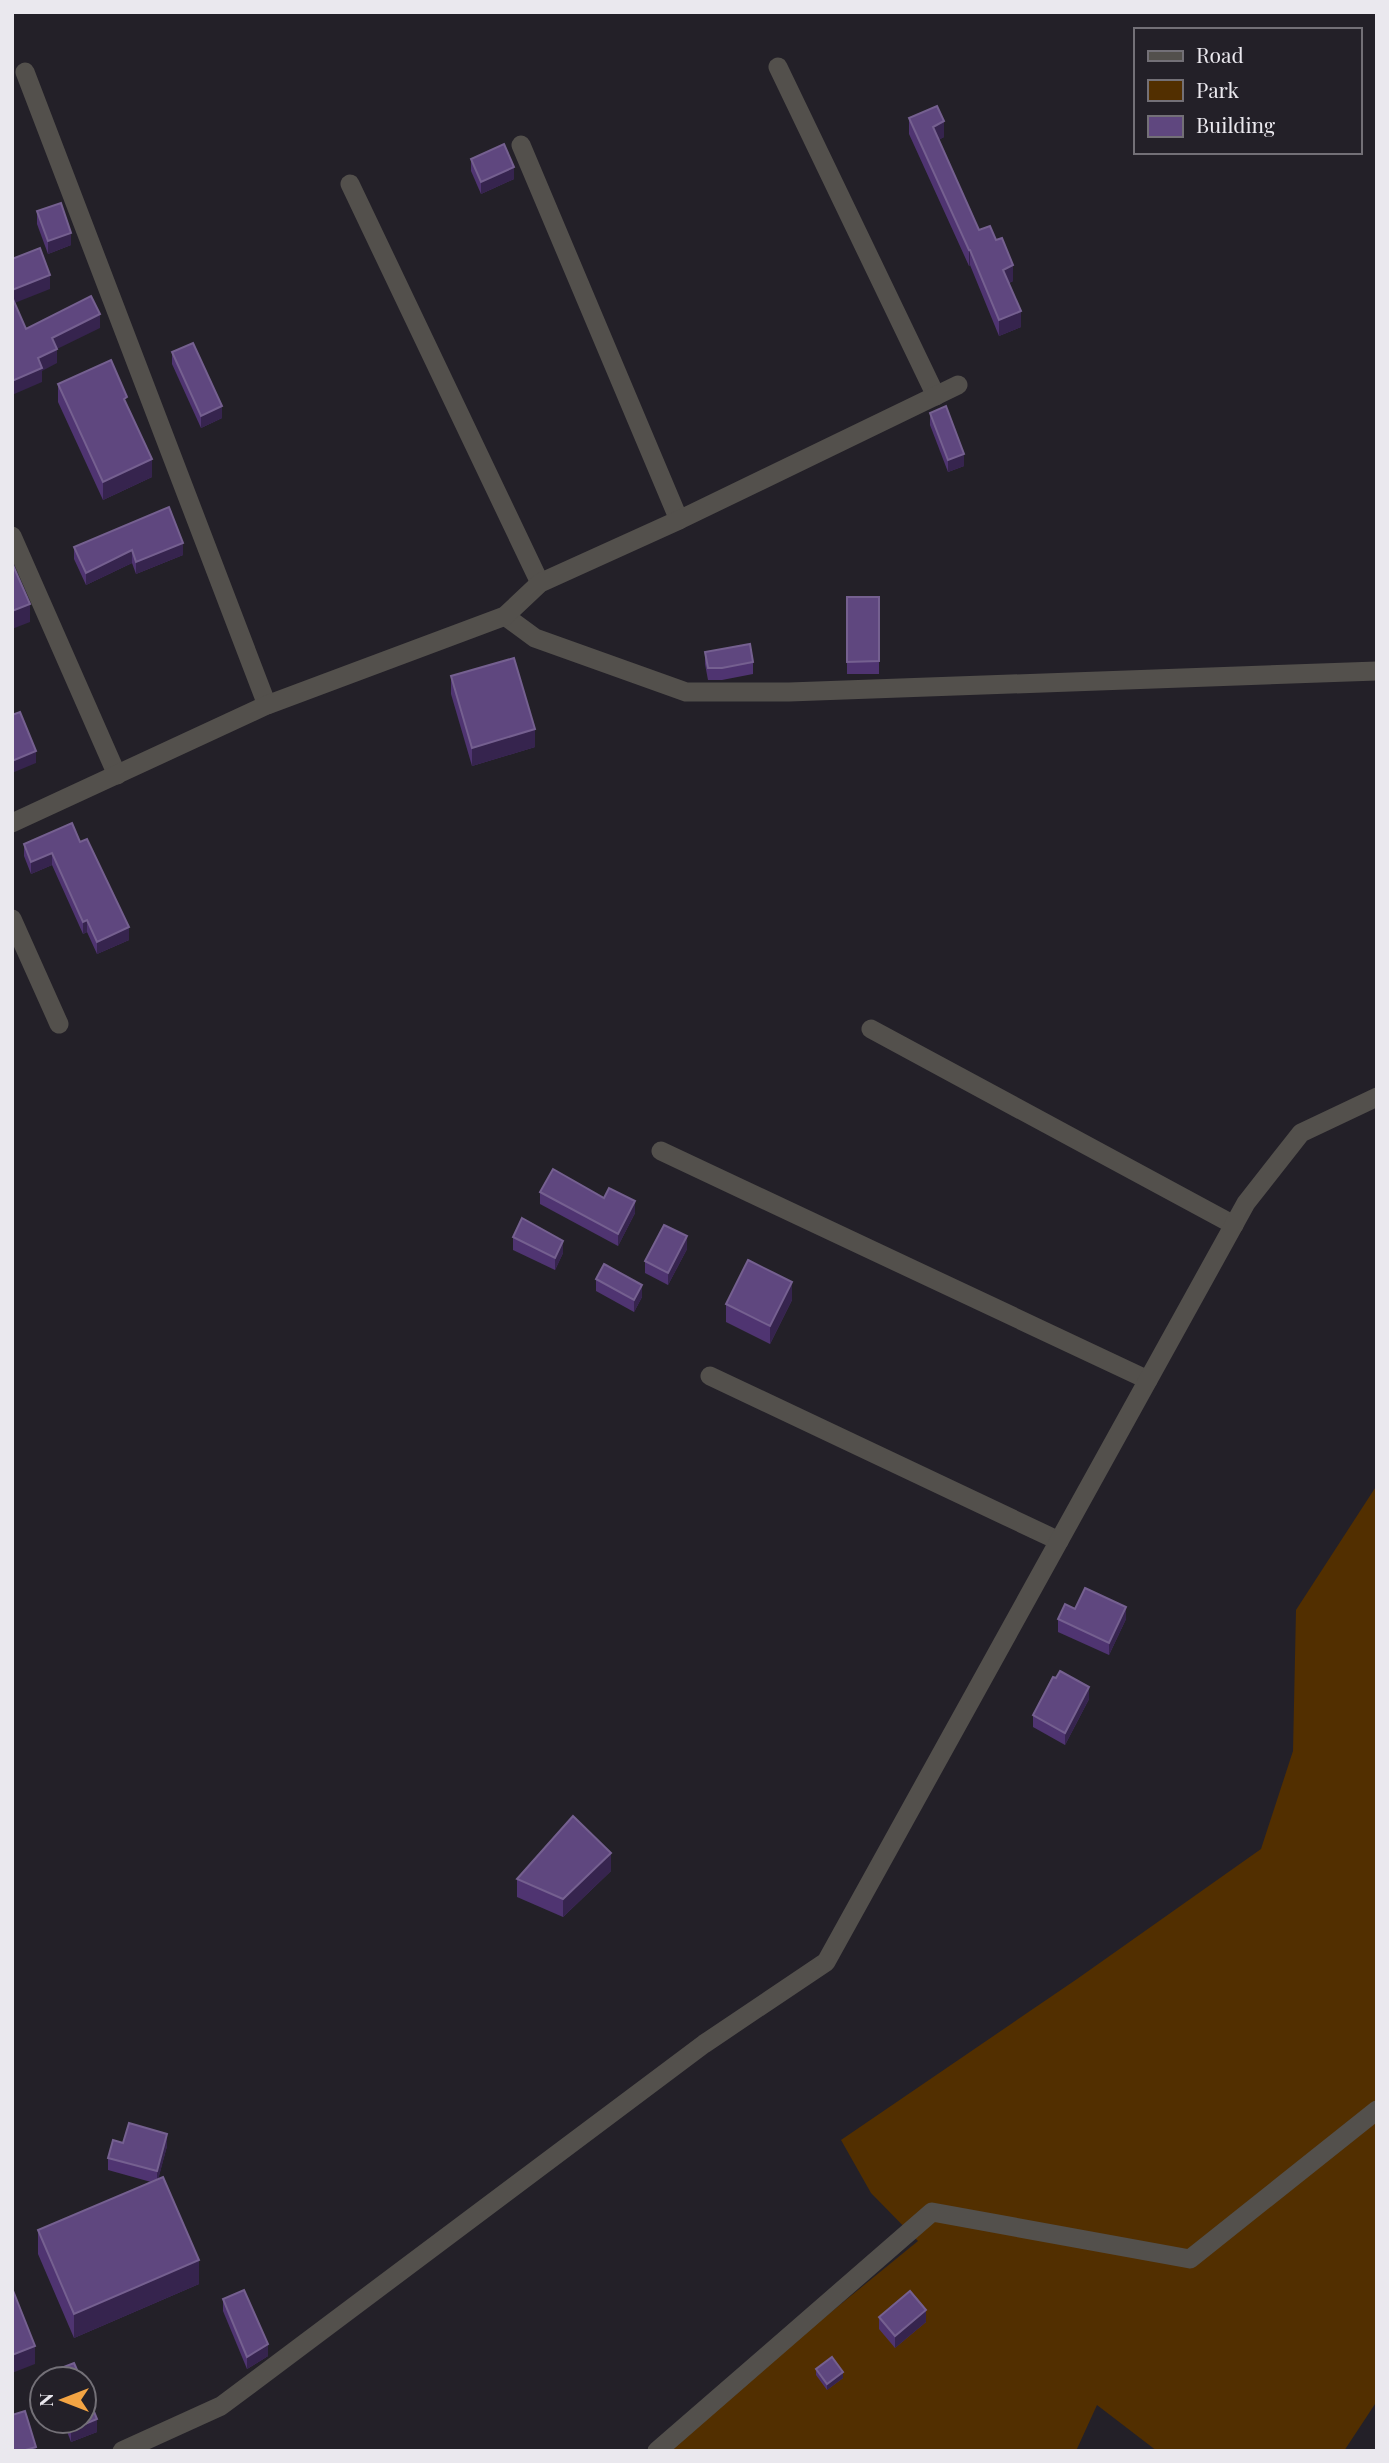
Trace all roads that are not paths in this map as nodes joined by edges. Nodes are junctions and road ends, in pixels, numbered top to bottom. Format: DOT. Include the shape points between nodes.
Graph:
graph roads {
  1 [pos="778,67"];
  2 [pos="25,72"];
  3 [pos="521,145"];
  4 [pos="350,184"];
  5 [pos="958,386"];
  6 [pos="936,396"];
  7 [pos="679,520"];
  8 [pos="12,536"];
  9 [pos="540,583"];
  10 [pos="505,617"];
  11 [pos="1377,671"];
  12 [pos="267,705"];
  13 [pos="117,775"];
  14 [pos="12,823"];
  15 [pos="12,919"];
  16 [pos="59,1024"];
  17 [pos="871,1029"];
  18 [pos="1377,1097"];
  19 [pos="661,1151"];
  20 [pos="1234,1225"];
  21 [pos="710,1376"];
  22 [pos="1148,1380"];
  23 [pos="1059,1541"];
  24 [pos="1377,2110"];
  25 [pos="122,2451"];
  26 [pos="657,2451"];
  1 -- 6 [label="street"];
  2 -- 12 [label="street"];
  3 -- 7 [label="street"];
  4 -- 9 [label="street"];
  5 -- 6 [label="street"];
  6 -- 7 [label="street"];
  7 -- 9 [label="street"];
  8 -- 13 [label="street"];
  9 -- 10 [label="street"];
  10 -- 11 [label="street" via="535,638 686,692"];
  10 -- 12 [label="street"];
  12 -- 13 [label="street"];
  13 -- 14 [label="street"];
  15 -- 16 [label="street"];
  17 -- 20 [label="street"];
  18 -- 20 [label="street" via="1301,1133 1245,1203"];
  19 -- 22 [label="street"];
  20 -- 22 [label="street"];
  21 -- 23 [label="street"];
  22 -- 23 [label="street"];
  23 -- 25 [label="street" via="826,1962 704,2044 221,2406"];
  24 -- 26 [label="street" via="1190,2259 932,2212"];
}
